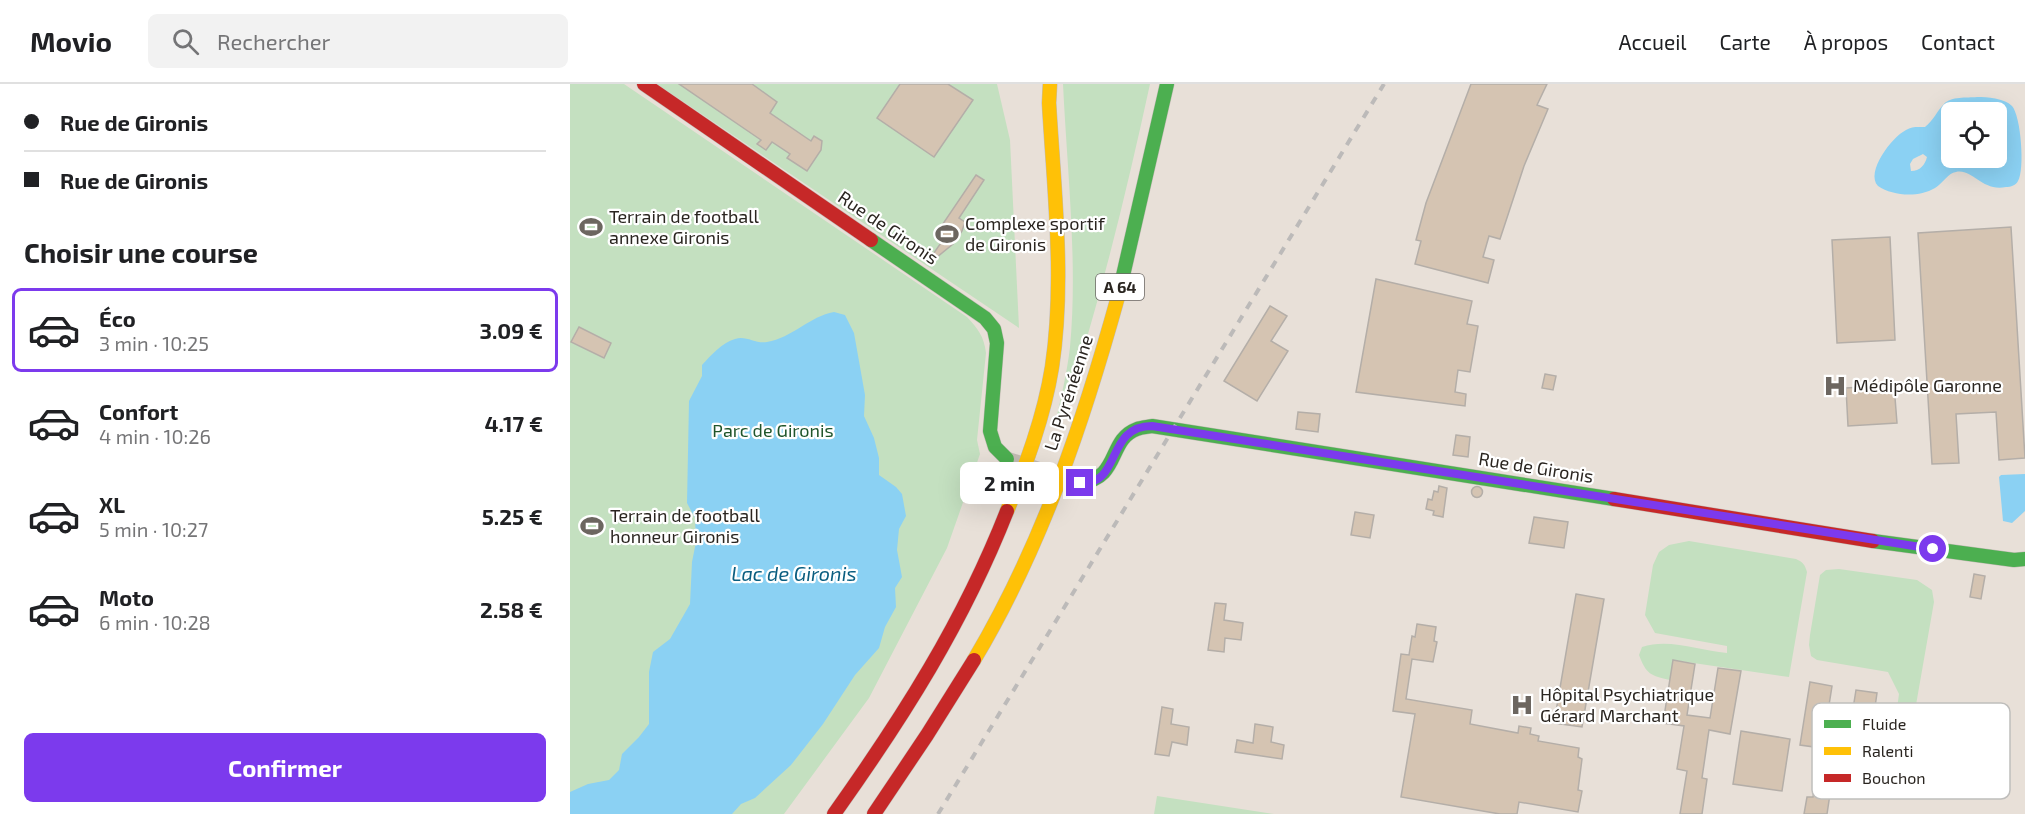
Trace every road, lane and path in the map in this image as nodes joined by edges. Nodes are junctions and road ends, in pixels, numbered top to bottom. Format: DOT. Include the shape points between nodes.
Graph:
graph roads {
  1 [pos="644,84"];
  2 [pos="1044,84"];
  3 [pos="1050,84"];
  4 [pos="1167,84"];
  5 [pos="1049,104"];
  6 [pos="1007,459"];
  7 [pos="1080,483"];
  8 [pos="2021,561"];
  9 [pos="834,814"];
  10 [pos="874,814"];
  1 -- 6 [label="main road, Rue de Gironis" via="985,318 994,329 997,343 990,431 999,454"];
  2 -- 5 [label="main road"];
  3 -- 5 [label="main road"];
  4 -- 10 [label="main road, La Pyrénéenne / A 64" via="1124,274 1097,370 1057,486 1008,597 966,674"];
  5 -- 9 [label="main road, La Pyrénéenne" via="1057,309 1044,408 1030,454 977,582 895,728"];
  7 -- 8 [label="main road, Rue de Gironis" via="1089,484 1102,476 1130,432 1152,426"];
}
